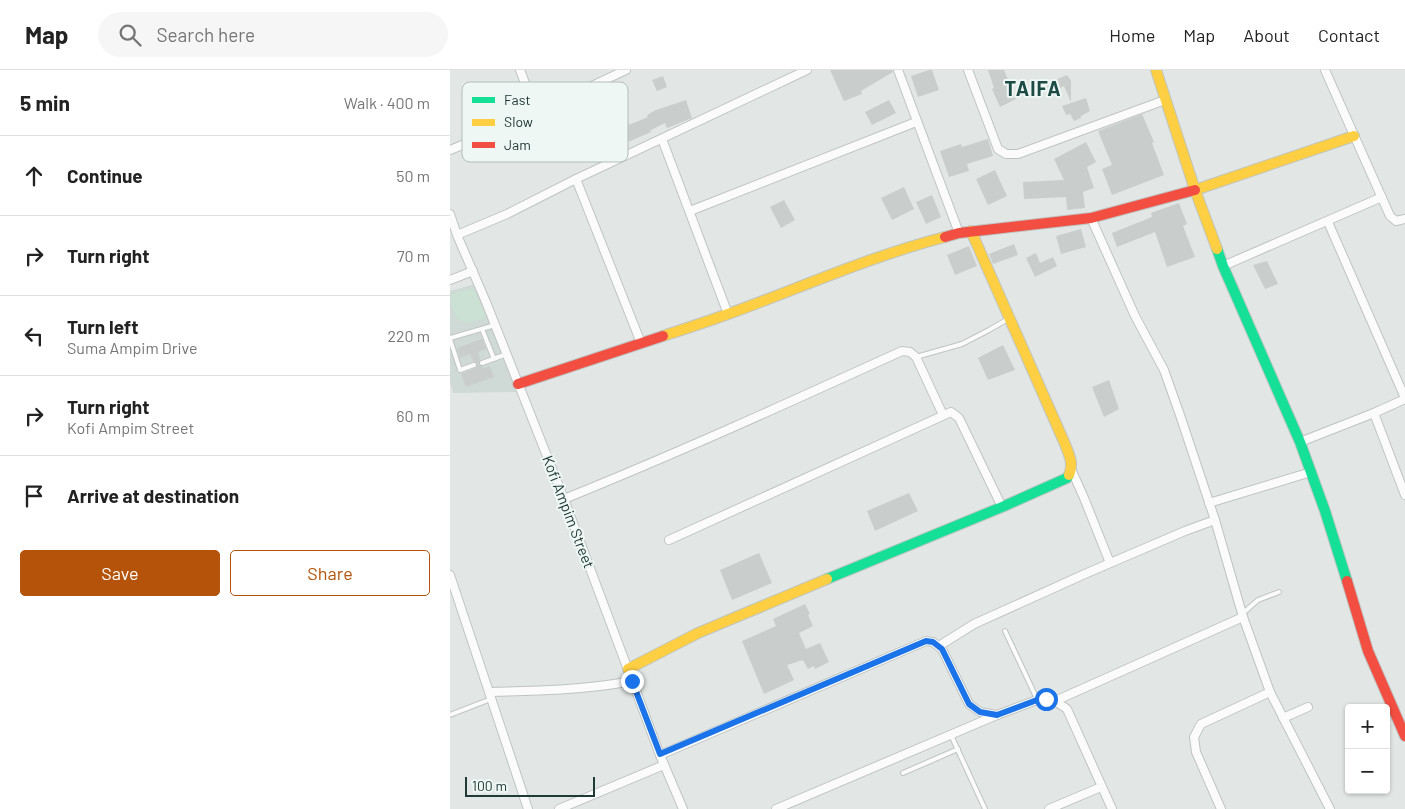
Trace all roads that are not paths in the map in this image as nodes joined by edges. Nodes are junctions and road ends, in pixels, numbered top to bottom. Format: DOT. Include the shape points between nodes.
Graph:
graph roads {
  1 [pos="520,70"];
  2 [pos="626,70"];
  3 [pos="808,70"];
  4 [pos="898,70"];
  5 [pos="968,70"];
  6 [pos="1156,70"];
  7 [pos="1325,70"];
  8 [pos="525,82"];
  9 [pos="600,82"];
  10 [pos="1165,100"];
  11 [pos="916,122"];
  12 [pos="1354,136"];
  13 [pos="662,139"];
  14 [pos="462,145"];
  15 [pos="450,150"];
  16 [pos="628,155"];
  17 [pos="613,162"];
  18 [pos="576,179"];
  19 [pos="1195,190"];
  20 [pos="1382,197"];
  21 [pos="690,211"];
  22 [pos="450,214"];
  23 [pos="1091,218"];
  24 [pos="1405,219"];
  25 [pos="1328,222"];
  26 [pos="452,227"];
  27 [pos="972,231"];
  28 [pos="959,233"];
  29 [pos="458,235"];
  30 [pos="1223,266"];
  31 [pos="473,272"];
  32 [pos="450,280"];
  33 [pos="728,314"];
  34 [pos="1010,318"];
  35 [pos="495,325"];
  36 [pos="482,329"];
  37 [pos="450,339"];
  38 [pos="641,343"];
  39 [pos="507,354"];
  40 [pos="494,358"];
  41 [pos="916,358"];
  42 [pos="482,363"];
  43 [pos="474,365"];
  44 [pos="518,384"];
  45 [pos="1405,398"];
  46 [pos="1374,413"];
  47 [pos="943,415"];
  48 [pos="1300,442"];
  49 [pos="1072,470"];
  50 [pos="1311,472"];
  51 [pos="1405,496"];
  52 [pos="564,499"];
  53 [pos="1209,503"];
  54 [pos="1002,507"];
  55 [pos="1215,520"];
  56 [pos="669,540"];
  57 [pos="1110,563"];
  58 [pos="450,575"];
  59 [pos="1279,592"];
  60 [pos="1243,615"];
  61 [pos="1005,631"];
  62 [pos="936,644"];
  63 [pos="628,669"];
  64 [pos="632,681"];
  65 [pos="1270,692"];
  66 [pos="490,695"];
  67 [pos="1037,700"];
  68 [pos="1055,701"];
  69 [pos="1308,706"];
  70 [pos="450,715"];
  71 [pos="997,715"];
  72 [pos="1283,718"];
  73 [pos="951,735"];
  74 [pos="1405,736"];
  75 [pos="958,749"];
  76 [pos="660,754"];
  77 [pos="664,765"];
  78 [pos="903,773"];
  79 [pos="1101,787"];
  80 [pos="782,808"];
  81 [pos="528,809"];
  82 [pos="559,809"];
  83 [pos="683,809"];
  84 [pos="984,809"];
  85 [pos="1049,809"];
  86 [pos="1112,809"];
  87 [pos="1221,809"];
  88 [pos="1330,809"];
  1 -- 8 [label="street"];
  2 -- 9 [label="street"];
  3 -- 13 [label="street"];
  4 -- 11 [label="street"];
  5 -- 10 [label="street" via="998,150 1006,154 1018,154"];
  6 -- 10 [label="street"];
  7 -- 12 [label="street"];
  10 -- 19 [label="street"];
  11 -- 21 [label="street"];
  11 -- 28 [label="street"];
  12 -- 19 [label="street"];
  12 -- 20 [label="street"];
  13 -- 16 [label="street"];
  13 -- 21 [label="street"];
  14 -- 15 [label="street"];
  17 -- 18 [label="street"];
  18 -- 29 [label="street"];
  18 -- 38 [label="street"];
  19 -- 23 [label="street"];
  19 -- 30 [label="street"];
  20 -- 24 [label="street" via="1390,216 1396,221"];
  20 -- 25 [label="street"];
  21 -- 33 [label="street"];
  22 -- 26 [label="street, Kofi Ampim Street"];
  23 -- 27 [label="street"];
  23 -- 53 [label="street" via="1135,316 1164,370"];
  25 -- 30 [label="street"];
  25 -- 45 [label="street"];
  26 -- 29 [label="street, Kofi Ampim Street"];
  27 -- 28 [label="street"];
  27 -- 34 [label="street"];
  28 -- 33 [label="street" via="917,244"];
  29 -- 31 [label="street, Kofi Ampim Street"];
  30 -- 48 [label="street"];
  31 -- 32 [label="street"];
  31 -- 35 [label="street, Kofi Ampim Street"];
  33 -- 38 [label="street"];
  34 -- 41 [label="lane" via="962,344"];
  34 -- 49 [label="street" via="1065,444"];
  35 -- 36 [label="lane"];
  35 -- 39 [label="street, Kofi Ampim Street"];
  36 -- 37 [label="lane"];
  36 -- 40 [label="lane"];
  37 -- 43 [label="lane" via="460,370"];
  38 -- 44 [label="street"];
  39 -- 40 [label="lane"];
  39 -- 44 [label="street, Kofi Ampim Street"];
  40 -- 42 [label="lane"];
  41 -- 47 [label="street"];
  41 -- 52 [label="street" via="910,352 902,351 664,458"];
  44 -- 52 [label="street, Kofi Ampim Street"];
  45 -- 46 [label="street"];
  46 -- 48 [label="street"];
  46 -- 51 [label="street"];
  47 -- 54 [label="street" via="951,412 959,418"];
  47 -- 56 [label="street"];
  48 -- 50 [label="street"];
  49 -- 54 [label="street" via="1067,478"];
  49 -- 57 [label="street"];
  50 -- 53 [label="street"];
  50 -- 74 [label="street" via="1368,651"];
  52 -- 63 [label="street, Kofi Ampim Street"];
  53 -- 55 [label="street"];
  54 -- 63 [label="street" via="698,633"];
  55 -- 57 [label="street"];
  55 -- 60 [label="street"];
  57 -- 62 [label="street"];
  58 -- 66 [label="street"];
  59 -- 60 [label="lane" via="1258,600"];
  60 -- 65 [label="street"];
  60 -- 68 [label="street"];
  61 -- 67 [label="lane"];
  62 -- 71 [label="street" via="942,649 969,704 980,712"];
  62 -- 76 [label="street" via="926,641"];
  63 -- 64 [label="street, Kofi Ampim Street"];
  64 -- 66 [label="street" via="567,690"];
  64 -- 76 [label="street, Kofi Ampim Street"];
  65 -- 72 [label="street"];
  65 -- 87 [label="street" via="1201,724 1194,737 1196,752"];
  66 -- 70 [label="lane"];
  66 -- 81 [label="street"];
  67 -- 68 [label="street"];
  67 -- 71 [label="street"];
  68 -- 79 [label="street" via="1067,709"];
  69 -- 72 [label="street"];
  71 -- 73 [label="street"];
  72 -- 88 [label="street"];
  73 -- 75 [label="lane"];
  73 -- 80 [label="street"];
  75 -- 78 [label="lane"];
  75 -- 84 [label="lane"];
  76 -- 77 [label="street, Kofi Ampim Street"];
  77 -- 82 [label="street"];
  77 -- 83 [label="street, Kofi Ampim Street"];
  79 -- 85 [label="street"];
  79 -- 86 [label="street"];
}
